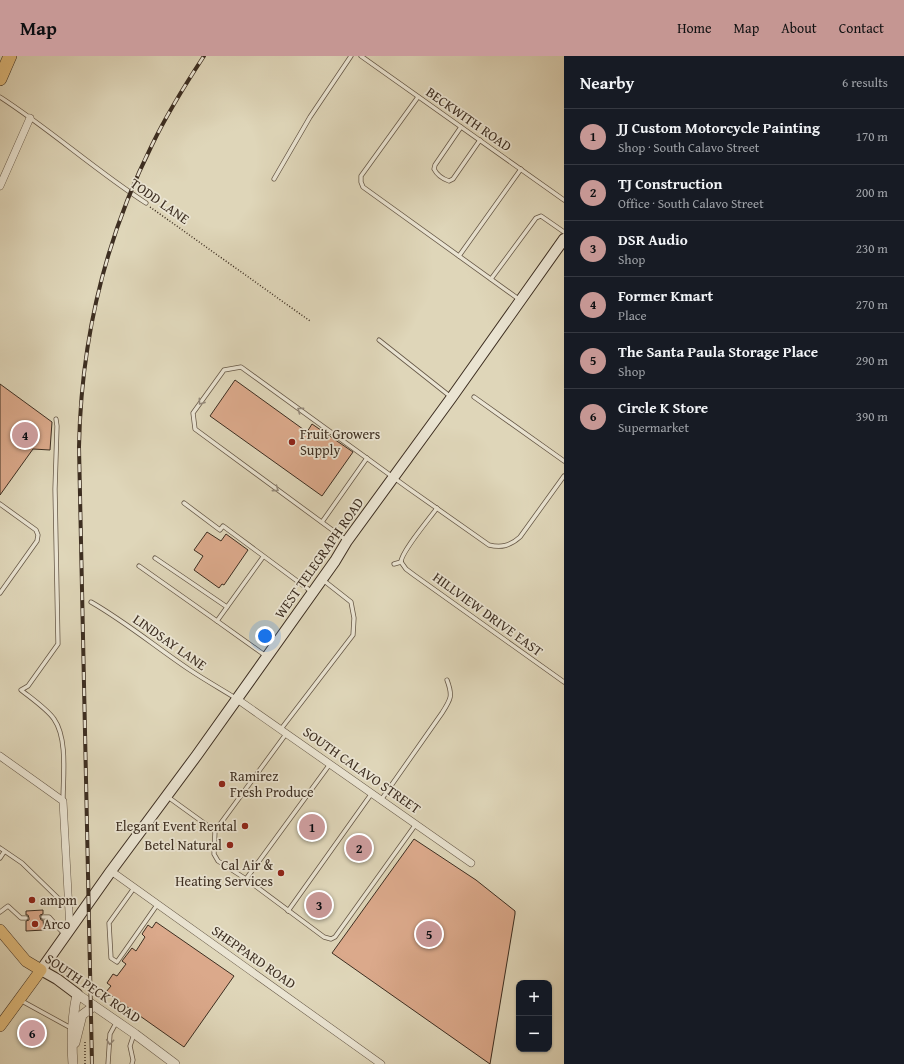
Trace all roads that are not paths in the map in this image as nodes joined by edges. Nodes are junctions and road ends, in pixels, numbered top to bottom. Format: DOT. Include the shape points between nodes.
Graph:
graph roads {
  1 [pos="10,56"];
  2 [pos="351,56"];
  3 [pos="360,56"];
  4 [pos="0,79"];
  5 [pos="0,97"];
  6 [pos="418,97"];
  7 [pos="30,118"];
  8 [pos="461,127"];
  9 [pos="480,140"];
  10 [pos="521,169"];
  11 [pos="274,179"];
  12 [pos="0,186"];
  13 [pos="564,200"];
  14 [pos="146,204"];
  15 [pos="564,232"];
  16 [pos="564,239"];
  17 [pos="459,256"];
  18 [pos="491,279"];
  19 [pos="521,300"];
  20 [pos="379,340"];
  21 [pos="452,397"];
  22 [pos="474,397"];
  23 [pos="56,419"];
  24 [pos="367,458"];
  25 [pos="564,461"];
  26 [pos="564,476"];
  27 [pos="394,477"];
  28 [pos="184,503"];
  29 [pos="0,504"];
  30 [pos="437,508"];
  31 [pos="322,522"];
  32 [pos="347,541"];
  33 [pos="263,557"];
  34 [pos="155,558"];
  35 [pos="402,562"];
  36 [pos="394,564"];
  37 [pos="139,566"];
  38 [pos="322,579"];
  39 [pos="313,593"];
  40 [pos="0,594"];
  41 [pos="91,602"];
  42 [pos="227,607"];
  43 [pos="218,621"];
  44 [pos="267,657"];
  45 [pos="447,680"];
  46 [pos="564,682"];
  47 [pos="237,699"];
  48 [pos="284,731"];
  49 [pos="0,756"];
  50 [pos="330,764"];
  51 [pos="372,793"];
  52 [pos="167,796"];
  53 [pos="381,800"];
  54 [pos="63,801"];
  55 [pos="416,824"];
  56 [pos="215,831"];
  57 [pos="0,848"];
  58 [pos="4,852"];
  59 [pos="0,858"];
  60 [pos="471,863"];
  61 [pos="111,871"];
  62 [pos="246,879"];
  63 [pos="134,888"];
  64 [pos="68,903"];
  65 [pos="157,905"];
  66 [pos="288,911"];
  67 [pos="0,912"];
  68 [pos="43,917"];
  69 [pos="26,918"];
  70 [pos="0,930"];
  71 [pos="68,933"];
  72 [pos="41,970"];
  73 [pos="77,994"];
  74 [pos="19,1000"];
  75 [pos="94,1006"];
  76 [pos="117,1022"];
  77 [pos="0,1026"];
  78 [pos="71,1029"];
  79 [pos="134,1034"];
  80 [pos="72,1054"];
  81 [pos="73,1064"];
  82 [pos="108,1064"];
  83 [pos="132,1064"];
  84 [pos="175,1064"];
  85 [pos="381,1064"];
  1 -- 4 [label="highway"];
  2 -- 11 [label="lane" via="310,117"];
  3 -- 6 [label="lane, BECKWITH ROAD"];
  5 -- 7 [label="lane, TODD LANE"];
  6 -- 8 [label="lane, BECKWITH ROAD"];
  6 -- 17 [label="lane" via="361,176 361,182 363,188"];
  7 -- 12 [label="street"];
  7 -- 14 [label="lane, TODD LANE"];
  8 -- 9 [label="lane, BECKWITH ROAD"];
  8 -- 9 [label="lane" via="435,165 436,173 449,181 453,179"];
  9 -- 10 [label="lane, BECKWITH ROAD"];
  10 -- 13 [label="lane, BECKWITH ROAD"];
  10 -- 17 [label="lane"];
  15 -- 18 [label="lane" via="541,216 536,218"];
  16 -- 19 [label="main road, WEST TELEGRAPH ROAD"];
  17 -- 18 [label="lane"];
  18 -- 19 [label="lane"];
  19 -- 21 [label="main road, WEST TELEGRAPH ROAD"];
  20 -- 21 [label="lane"];
  21 -- 27 [label="main road, WEST TELEGRAPH ROAD"];
  22 -- 25 [label="lane"];
  23 -- 54 [label="lane" via="58,644 28,686 21,690 53,718 58,726 63,746"];
  24 -- 27 [label="lane"];
  24 -- 31 [label="lane"];
  24 -- 31 [label="lane, one-way" via="241,367 224,370 193,413 195,430"];
  26 -- 30 [label="lane" via="520,537 506,546 496,547 489,544"];
  27 -- 30 [label="lane"];
  27 -- 32 [label="main road, WEST TELEGRAPH ROAD"];
  28 -- 33 [label="lane" via="220,530 223,526"];
  29 -- 40 [label="lane" via="36,530 38,535 37,541"];
  30 -- 35 [label="lane" via="406,551"];
  31 -- 32 [label="lane"];
  32 -- 38 [label="main road, WEST TELEGRAPH ROAD"];
  33 -- 39 [label="lane"];
  33 -- 42 [label="lane"];
  34 -- 42 [label="lane"];
  35 -- 36 [label="lane"];
  35 -- 46 [label="lane, HILLVIEW DRIVE EAST" via="414,575"];
  37 -- 43 [label="lane"];
  38 -- 39 [label="main road, WEST TELEGRAPH ROAD"];
  38 -- 48 [label="lane" via="351,602 354,618 353,635"];
  39 -- 44 [label="main road, WEST TELEGRAPH ROAD"];
  41 -- 47 [label="lane, LINDSAY LANE" via="189,670"];
  42 -- 43 [label="lane"];
  43 -- 44 [label="lane"];
  44 -- 47 [label="main road, WEST TELEGRAPH ROAD"];
  45 -- 53 [label="lane" via="451,692 448,703"];
  47 -- 48 [label="street, SOUTH CALAVO STREET"];
  47 -- 52 [label="main road, WEST TELEGRAPH ROAD"];
  48 -- 50 [label="street, SOUTH CALAVO STREET"];
  48 -- 56 [label="lane"];
  49 -- 54 [label="street"];
  50 -- 51 [label="street, SOUTH CALAVO STREET"];
  50 -- 62 [label="lane"];
  51 -- 53 [label="street, SOUTH CALAVO STREET"];
  51 -- 66 [label="lane"];
  52 -- 56 [label="lane"];
  52 -- 61 [label="main road, WEST TELEGRAPH ROAD"];
  53 -- 55 [label="street, SOUTH CALAVO STREET"];
  54 -- 64 [label="street"];
  55 -- 60 [label="street, SOUTH CALAVO STREET"];
  55 -- 66 [label="lane" via="335,937 324,937"];
  56 -- 62 [label="lane" via="214,854 218,861"];
  57 -- 58 [label="lane"];
  58 -- 59 [label="lane"];
  58 -- 64 [label="lane" via="22,864 58,898"];
  61 -- 63 [label="street, SHEPPARD ROAD"];
  61 -- 71 [label="main road, WEST TELEGRAPH ROAD"];
  62 -- 66 [label="lane"];
  63 -- 65 [label="street, SHEPPARD ROAD"];
  63 -- 65 [label="lane" via="109,923 111,958 117,962"];
  64 -- 71 [label="street"];
  65 -- 85 [label="street, SHEPPARD ROAD"];
  67 -- 69 [label="lane" via="8,906 21,918"];
  68 -- 71 [label="lane" via="49,917"];
  70 -- 72 [label="main road, SOUTH PECK ROAD" via="26,960"];
  71 -- 72 [label="main road, WEST TELEGRAPH ROAD"];
  72 -- 73 [label="main road, SOUTH PECK ROAD"];
  72 -- 74 [label="main road"];
  73 -- 75 [label="street, SOUTH PECK ROAD"];
  73 -- 78 [label="street"];
  74 -- 77 [label="main road"];
  74 -- 78 [label="lane"];
  75 -- 76 [label="street, SOUTH PECK ROAD"];
  75 -- 80 [label="street" via="82,1015"];
  76 -- 79 [label="street, SOUTH PECK ROAD"];
  76 -- 82 [label="lane, one-way" via="110,1034"];
  78 -- 80 [label="street"];
  79 -- 83 [label="lane" via="130,1046"];
  79 -- 84 [label="street, SOUTH PECK ROAD"];
  80 -- 81 [label="street"];
}
